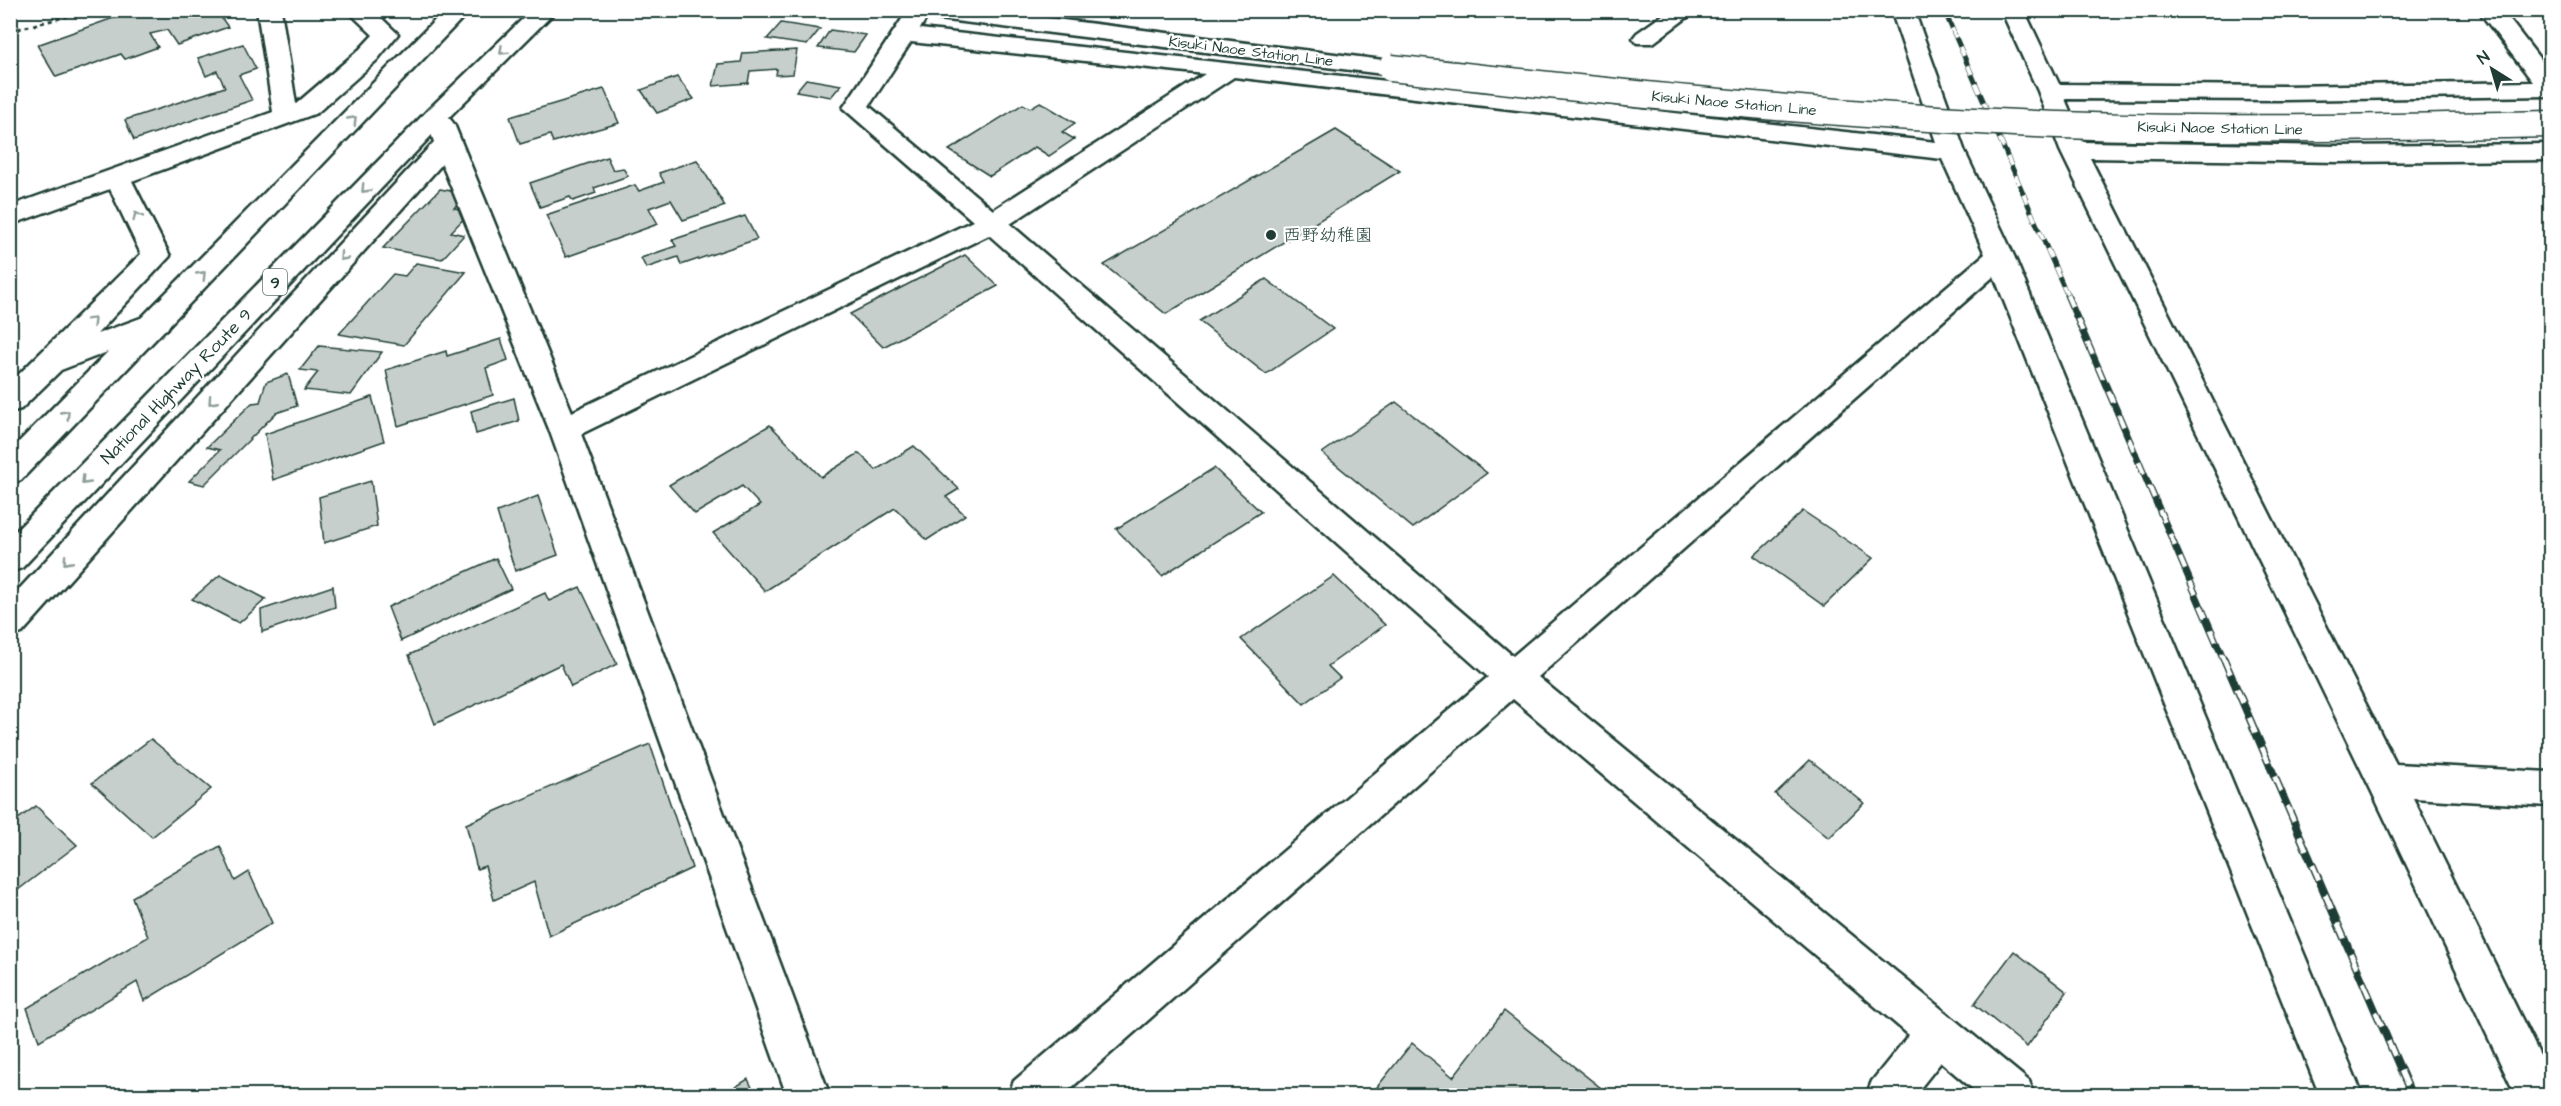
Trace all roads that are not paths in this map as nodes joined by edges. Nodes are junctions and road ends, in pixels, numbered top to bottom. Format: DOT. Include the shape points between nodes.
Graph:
graph roads {
  1 [pos="269,10"];
  2 [pos="358,10"];
  3 [pos="459,10"];
  4 [pos="546,10"];
  5 [pos="921,10"];
  6 [pos="1686,10"];
  7 [pos="1902,10"];
  8 [pos="2012,10"];
  9 [pos="2489,10"];
  10 [pos="904,34"];
  11 [pos="1645,38"];
  12 [pos="1228,69"];
  13 [pos="2550,88"];
  14 [pos="2050,91"];
  15 [pos="438,114"];
  16 [pos="286,116"];
  17 [pos="2550,124"];
  18 [pos="447,142"];
  19 [pos="2073,150"];
  20 [pos="1952,152"];
  21 [pos="2550,152"];
  22 [pos="117,177"];
  23 [pos="10,216"];
  24 [pos="992,223"];
  25 [pos="2000,256"];
  26 [pos="157,322"];
  27 [pos="51,363"];
  28 [pos="10,401"];
  29 [pos="564,429"];
  30 [pos="10,471"];
  31 [pos="10,559"];
  32 [pos="10,623"];
  33 [pos="1513,678"];
  34 [pos="2385,780"];
  35 [pos="2550,789"];
  36 [pos="1938,1032"];
  37 [pos="809,1095"];
  38 [pos="1029,1095"];
  39 [pos="1887,1095"];
  40 [pos="2014,1095"];
  41 [pos="2342,1095"];
  42 [pos="2538,1095"];
  1 -- 16 [label="main road"];
  2 -- 16 [label="main road" via="386,34 308,108"];
  26 -- 3 [label="main road, one-way"];
  4 -- 15 [label="main road, National Highway Route 9 / 9, one-way"];
  5 -- 10 [label="main road"];
  5 -- 17 [label="main road, Kisuki Naoe Station Line, bridge" via="1391,68 1873,115 2082,126 2330,129"];
  6 -- 11 [label="main road"];
  7 -- 20 [label="main road"];
  8 -- 14 [label="main road"];
  9 -- 13 [label="main road"];
  10 -- 12 [label="main road"];
  10 -- 24 [label="main road" via="856,108"];
  12 -- 20 [label="main road"];
  12 -- 24 [label="main road"];
  13 -- 14 [label="main road" via="2284,93"];
  14 -- 19 [label="main road"];
  15 -- 18 [label="main road"];
  15 -- 31 [label="main road, National Highway Route 9 / 9, one-way"];
  16 -- 22 [label="main road"];
  18 -- 29 [label="main road"];
  18 -- 32 [label="main road, one-way"];
  19 -- 21 [label="main road"];
  19 -- 34 [label="main road"];
  20 -- 25 [label="main road"];
  22 -- 23 [label="main road"];
  27 -- 22 [label="main road, one-way" via="156,256"];
  24 -- 29 [label="main road"];
  24 -- 33 [label="main road"];
  25 -- 33 [label="main road"];
  25 -- 41 [label="main road"];
  26 -- 27 [label="main road"];
  30 -- 26 [label="main road, one-way"];
  27 -- 28 [label="main road"];
  29 -- 37 [label="main road"];
  33 -- 36 [label="main road"];
  33 -- 38 [label="main road"];
  34 -- 35 [label="main road"];
  34 -- 42 [label="main road"];
  36 -- 39 [label="main road"];
  36 -- 40 [label="main road"];
}
